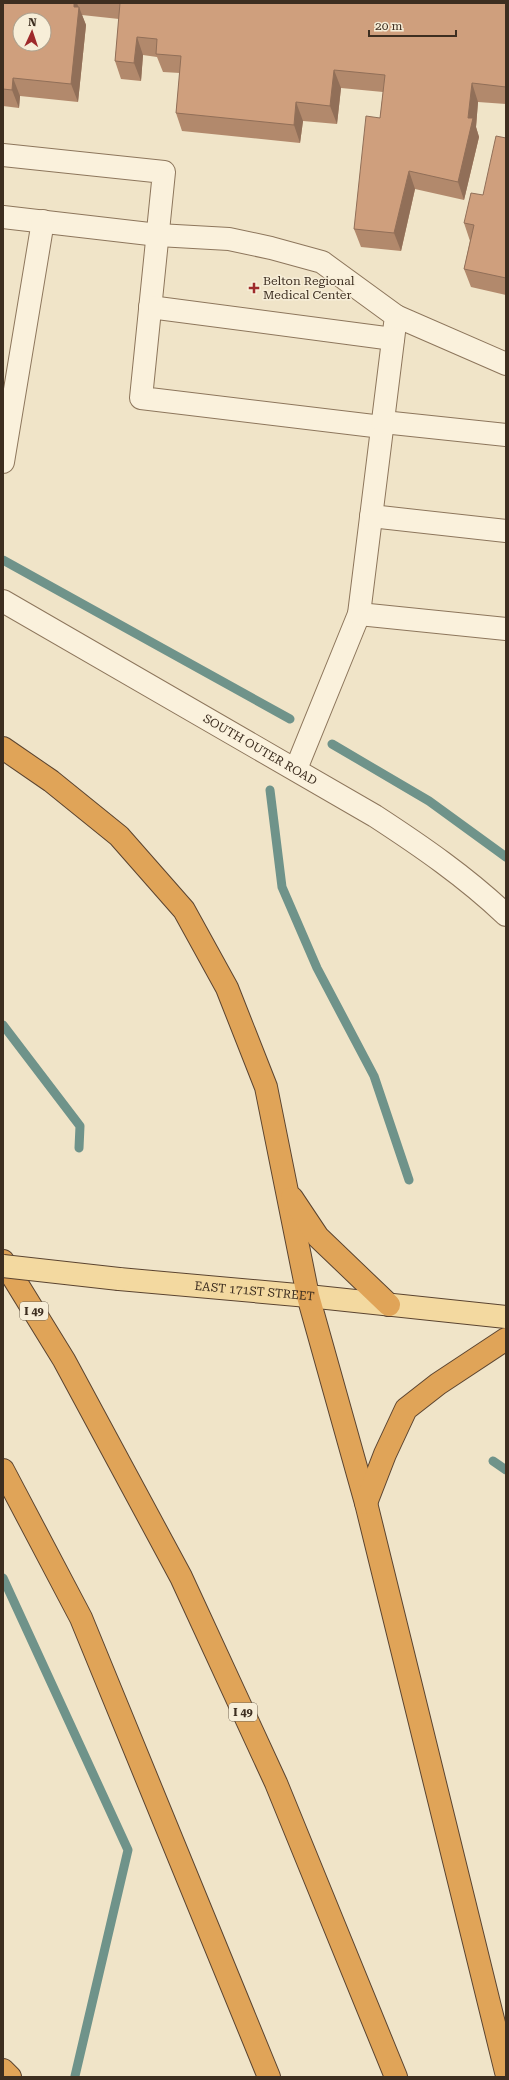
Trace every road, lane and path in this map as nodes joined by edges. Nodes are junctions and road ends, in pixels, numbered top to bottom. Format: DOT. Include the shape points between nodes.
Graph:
graph roads {
  1 [pos="3,155"];
  2 [pos="3,217"];
  3 [pos="43,221"];
  4 [pos="158,235"];
  5 [pos="150,307"];
  6 [pos="396,316"];
  7 [pos="393,338"];
  8 [pos="506,364"];
  9 [pos="382,424"];
  10 [pos="506,435"];
  11 [pos="3,462"];
  12 [pos="371,516"];
  13 [pos="506,531"];
  14 [pos="3,601"];
  15 [pos="359,614"];
  16 [pos="506,629"];
  17 [pos="3,748"];
  18 [pos="296,769"];
  19 [pos="506,915"];
  20 [pos="287,1190"];
  21 [pos="3,1261"];
  22 [pos="3,1266"];
  23 [pos="308,1296"];
  24 [pos="389,1305"];
  25 [pos="506,1317"];
  26 [pos="506,1339"];
  27 [pos="3,1470"];
  28 [pos="366,1502"];
  29 [pos="3,2070"];
  30 [pos="506,2072"];
  31 [pos="10,2077"];
  32 [pos="268,2077"];
  33 [pos="396,2077"];
  1 -- 4 [label="street" via="164,172"];
  2 -- 3 [label="street"];
  3 -- 4 [label="street"];
  3 -- 11 [label="street"];
  4 -- 5 [label="street"];
  4 -- 6 [label="street" via="229,239 322,262"];
  5 -- 7 [label="street"];
  5 -- 9 [label="street" via="141,398"];
  6 -- 7 [label="street"];
  6 -- 8 [label="street"];
  7 -- 9 [label="street"];
  9 -- 10 [label="street"];
  9 -- 12 [label="street"];
  12 -- 13 [label="street"];
  12 -- 15 [label="street"];
  14 -- 18 [label="street, SOUTH OUTER ROAD"];
  15 -- 16 [label="street"];
  15 -- 18 [label="street"];
  17 -- 20 [label="highway" via="51,781 119,836 184,910 227,988 266,1087"];
  18 -- 19 [label="street, SOUTH OUTER ROAD" via="427,850"];
  20 -- 23 [label="highway"];
  20 -- 24 [label="highway" via="318,1237"];
  21 -- 33 [label="highway, I 49" via="64,1360 181,1577 276,1783"];
  22 -- 23 [label="main road, EAST 171ST STREET, bridge"];
  23 -- 24 [label="main road, EAST 171ST STREET"];
  23 -- 28 [label="highway"];
  24 -- 25 [label="main road, EAST 171ST STREET"];
  26 -- 28 [label="highway" via="438,1384 406,1409"];
  27 -- 32 [label="highway" via="81,1618"];
  28 -- 30 [label="highway"];
  29 -- 31 [label="highway"];
}
